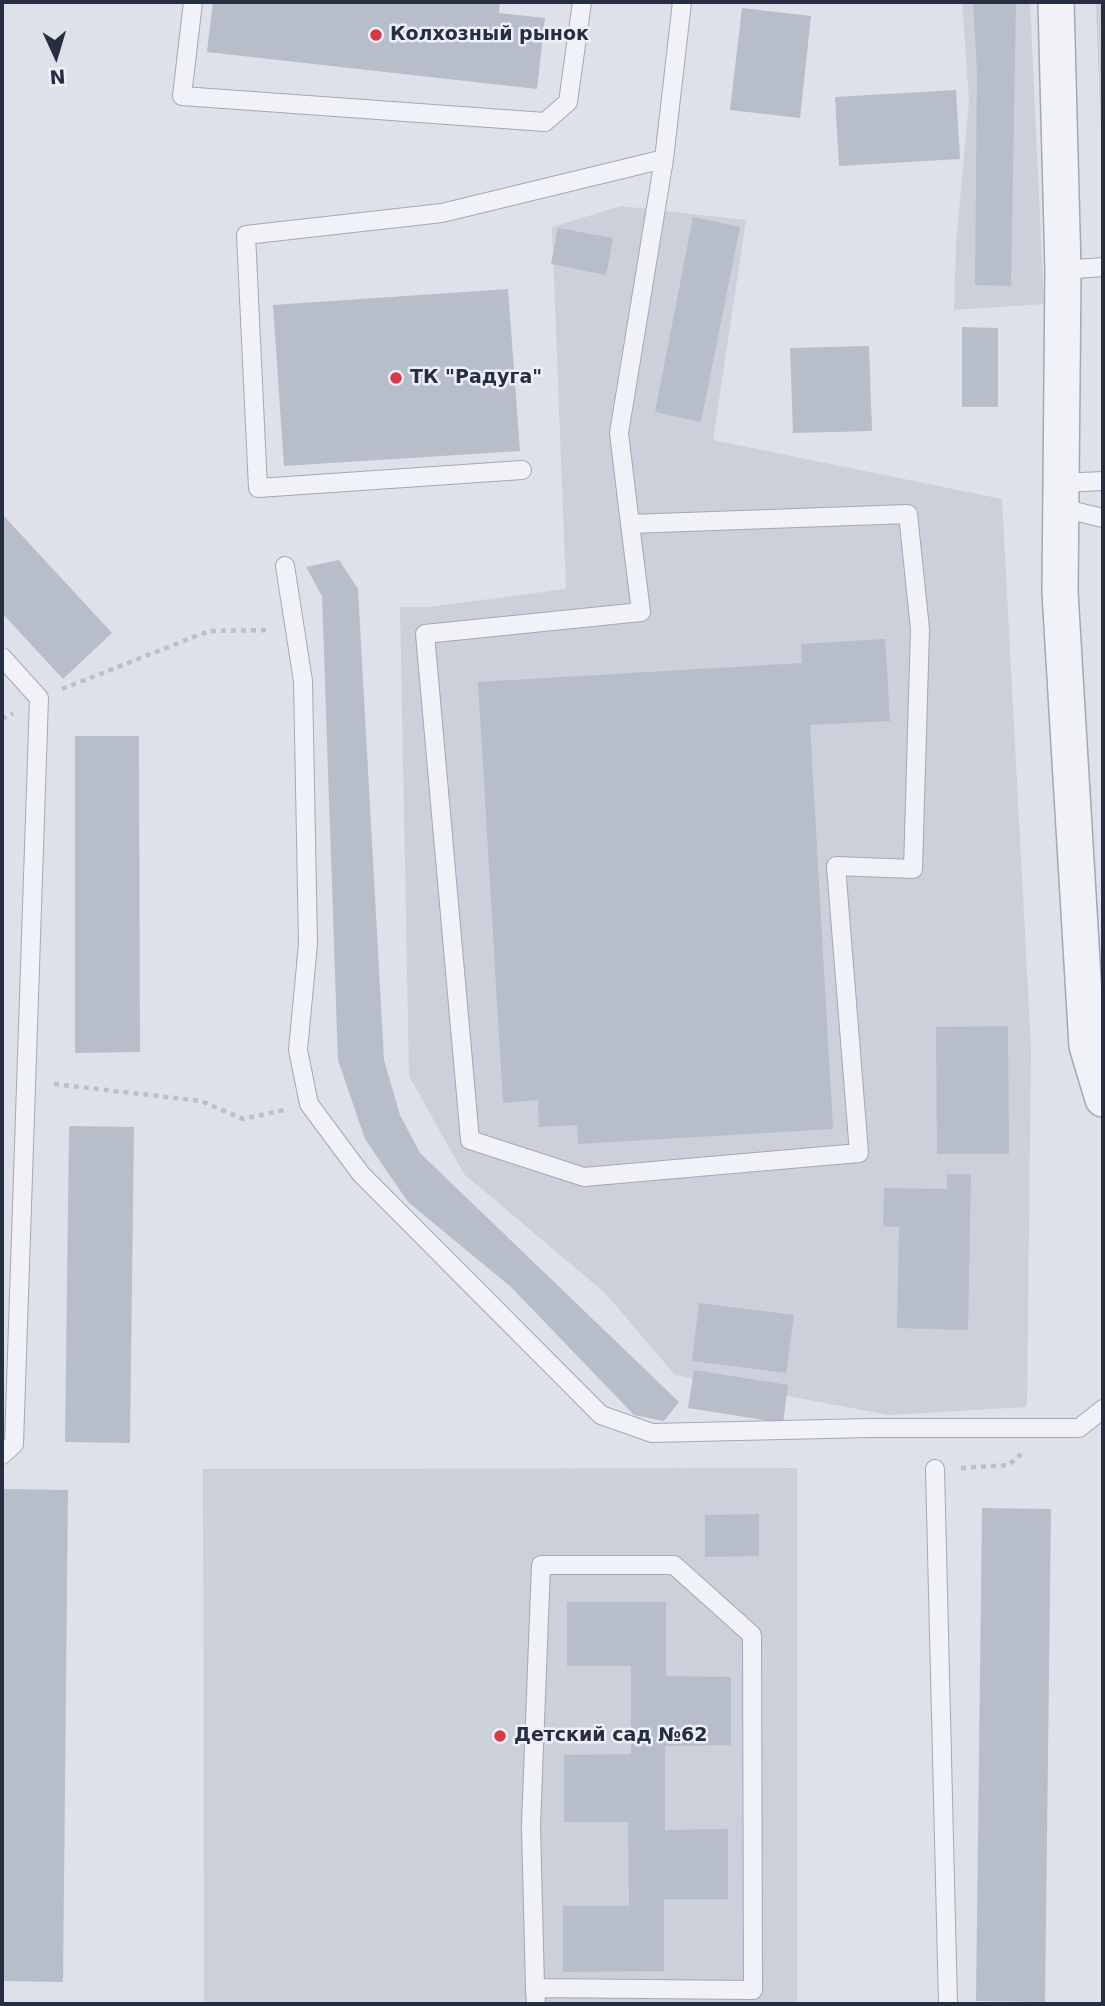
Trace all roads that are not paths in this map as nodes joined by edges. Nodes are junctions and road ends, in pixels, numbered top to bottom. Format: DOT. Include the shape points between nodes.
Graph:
graph roads {
  1 [pos="193,2"];
  2 [pos="582,2"];
  3 [pos="682,2"];
  4 [pos="1056,2"];
  5 [pos="664,159"];
  6 [pos="1103,267"];
  7 [pos="1063,270"];
  8 [pos="522,470"];
  9 [pos="1103,481"];
  10 [pos="1061,496"];
  11 [pos="1103,518"];
  12 [pos="630,524"];
  13 [pos="285,566"];
  14 [pos="2,657"];
  15 [pos="1093,960"];
  16 [pos="1103,1099"];
  17 [pos="1103,1409"];
  18 [pos="2,1455"];
  19 [pos="935,1469"];
  20 [pos="535,1996"];
  21 [pos="948,2004"];
  1 -- 2 [label="lane" via="182,96 545,122 568,102"];
  3 -- 5 [label="lane"];
  4 -- 7 [label="street"];
  5 -- 8 [label="lane" via="442,213 246,235 258,488"];
  5 -- 12 [label="lane" via="619,433"];
  6 -- 7 [label="lane"];
  7 -- 10 [label="street"];
  9 -- 10 [label="lane"];
  10 -- 11 [label="lane"];
  10 -- 15 [label="street" via="1060,592"];
  12 -- 12 [label="lane" via="908,514 920,629 913,870 836,866 859,1153 584,1177 470,1140 425,634 640,612"];
  13 -- 17 [label="lane" via="303,681 307,944 299,1050 309,1104 361,1174 601,1415 652,1433 1079,1428"];
  14 -- 18 [label="lane" via="39,698 14,1444"];
  15 -- 16 [label="street" via="1087,1046"];
  19 -- 21 [label="lane"];
  20 -- 20 [label="lane" via="531,1825 541,1565 674,1565 752,1635 753,1990"];
}
